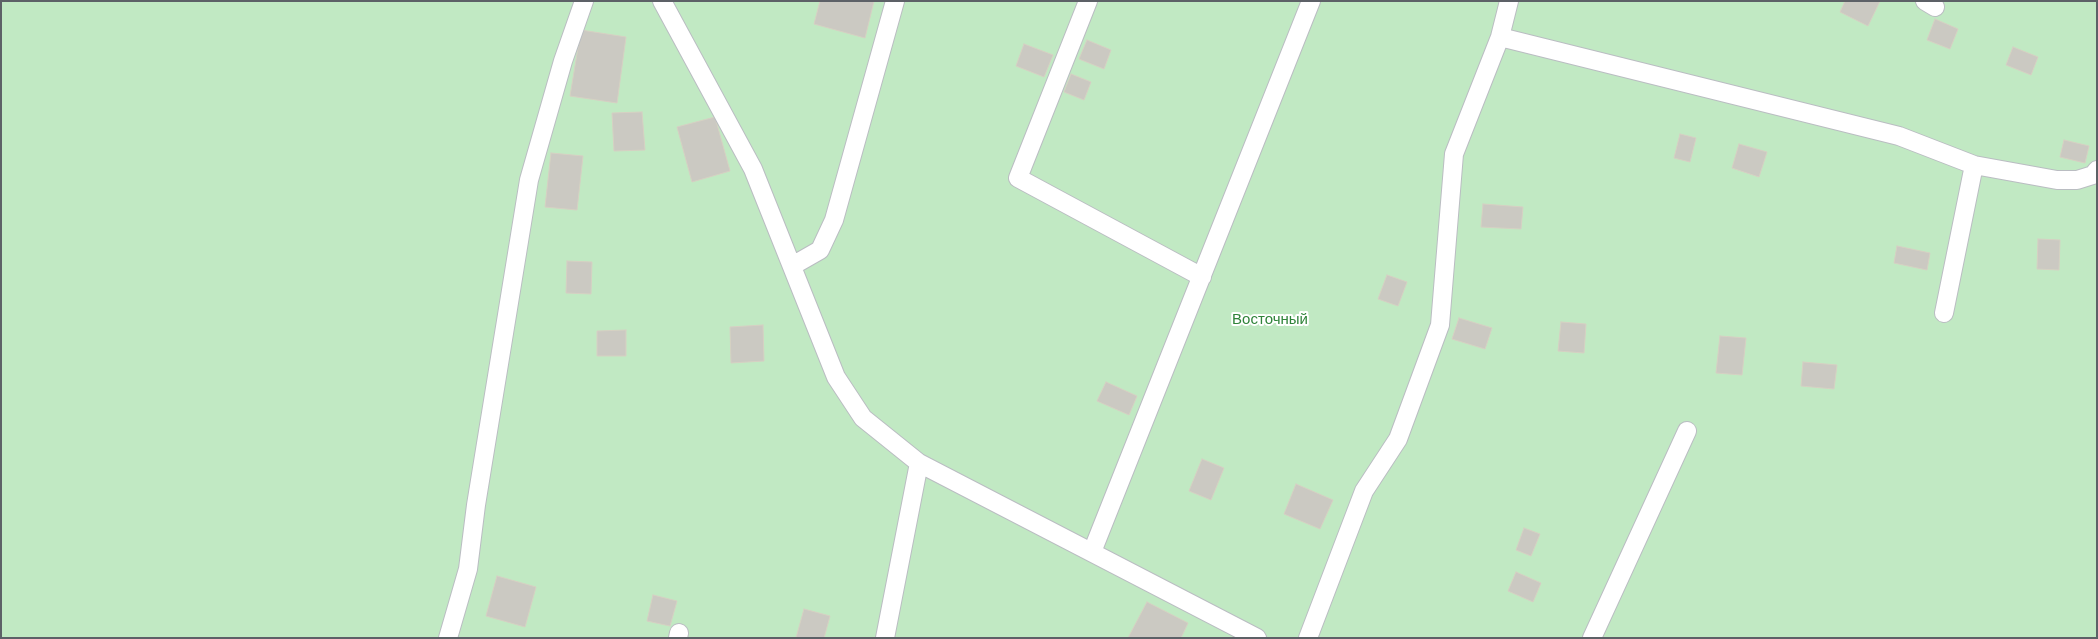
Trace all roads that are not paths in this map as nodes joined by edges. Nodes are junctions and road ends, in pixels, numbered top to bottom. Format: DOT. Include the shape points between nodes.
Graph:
graph roads {
  1 [pos="584,1"];
  2 [pos="662,1"];
  3 [pos="895,1"];
  4 [pos="1088,1"];
  5 [pos="1311,1"];
  6 [pos="1509,1"];
  7 [pos="1500,37"];
  8 [pos="1974,165"];
  9 [pos="2097,170"];
  10 [pos="792,266"];
  11 [pos="1202,277"];
  12 [pos="1944,312"];
  13 [pos="1687,431"];
  14 [pos="919,463"];
  15 [pos="1092,552"];
  16 [pos="448,638"];
  17 [pos="885,638"];
  18 [pos="1257,638"];
  19 [pos="1308,638"];
  20 [pos="1592,638"];
  1 -- 16 [label="lane" via="529,180 468,569"];
  2 -- 10 [label="lane" via="753,169"];
  3 -- 10 [label="lane" via="834,220 820,250"];
  4 -- 11 [label="lane" via="1018,178"];
  5 -- 11 [label="lane"];
  6 -- 7 [label="lane"];
  7 -- 8 [label="lane" via="1899,136"];
  7 -- 19 [label="lane" via="1454,154 1440,325 1398,438 1364,491"];
  8 -- 9 [label="lane" via="2056,180 2077,180 2093,175"];
  8 -- 12 [label="lane"];
  10 -- 14 [label="lane" via="836,377 863,418"];
  11 -- 15 [label="lane"];
  13 -- 20 [label="lane"];
  14 -- 15 [label="lane"];
  14 -- 17 [label="lane"];
  15 -- 18 [label="lane"];
}
